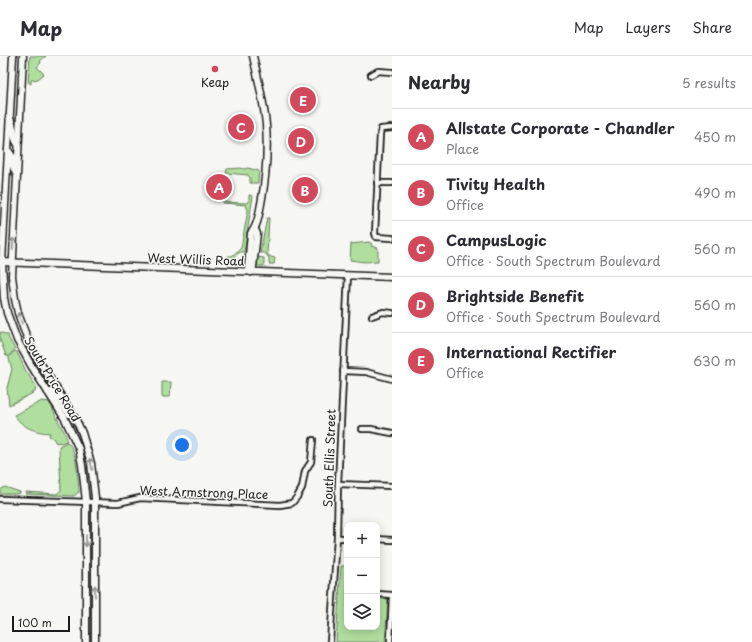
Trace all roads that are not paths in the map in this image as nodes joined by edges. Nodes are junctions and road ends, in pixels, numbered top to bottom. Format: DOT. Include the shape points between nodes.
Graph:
graph roads {
  1 [pos="13,56"];
  2 [pos="23,56"];
  3 [pos="253,56"];
  4 [pos="392,72"];
  5 [pos="371,75"];
  6 [pos="9,117"];
  7 [pos="392,128"];
  8 [pos="18,144"];
  9 [pos="8,150"];
  10 [pos="17,176"];
  11 [pos="377,183"];
  12 [pos="392,183"];
  13 [pos="392,238"];
  14 [pos="1,262"];
  15 [pos="12,262"];
  16 [pos="250,272"];
  17 [pos="348,275"];
  18 [pos="392,277"];
  19 [pos="392,313"];
  20 [pos="372,316"];
  21 [pos="25,355"];
  22 [pos="343,371"];
  23 [pos="392,379"];
  24 [pos="55,385"];
  25 [pos="48,392"];
  26 [pos="76,420"];
  27 [pos="362,429"];
  28 [pos="392,433"];
  29 [pos="313,440"];
  30 [pos="338,484"];
  31 [pos="392,486"];
  32 [pos="0,499"];
  33 [pos="86,502"];
  34 [pos="95,502"];
  35 [pos="337,538"];
  36 [pos="344,538"];
  37 [pos="380,539"];
  38 [pos="392,540"];
  39 [pos="380,594"];
  40 [pos="392,596"];
  41 [pos="86,642"];
  42 [pos="95,642"];
  43 [pos="330,642"];
  44 [pos="390,642"];
  1 -- 6 [label="main road, South Price Road"];
  2 -- 8 [label="main road, South Price Road"];
  3 -- 16 [label="main road" via="263,102 267,148 265,178 255,229 253,267"];
  4 -- 5 [label="street" via="378,71"];
  6 -- 8 [label="main road" via="14,124"];
  6 -- 9 [label="main road, South Price Road"];
  7 -- 11 [label="street" via="381,129"];
  8 -- 10 [label="main road, South Price Road"];
  9 -- 10 [label="main road"];
  9 -- 14 [label="main road, South Price Road"];
  15 -- 10 [label="main road, South Price Road, one-way"];
  11 -- 12 [label="street"];
  11 -- 13 [label="street" via="376,237"];
  14 -- 15 [label="main road, West Willis Road"];
  14 -- 21 [label="main road, South Price Road" via="7,313"];
  15 -- 16 [label="main road, West Willis Road"];
  24 -- 15 [label="main road, South Price Road, one-way" via="34,353 22,326 15,299"];
  16 -- 17 [label="main road, West Willis Road"];
  17 -- 18 [label="main road, West Willis Road"];
  17 -- 22 [label="street, South Ellis Street"];
  19 -- 20 [label="street" via="384,312"];
  21 -- 24 [label="main road" via="46,382 50,386"];
  21 -- 25 [label="main road, South Price Road"];
  22 -- 23 [label="street" via="366,372"];
  22 -- 30 [label="street, South Ellis Street"];
  24 -- 26 [label="main road, South Price Road"];
  25 -- 26 [label="main road" via="54,392"];
  25 -- 33 [label="main road, South Price Road" via="66,419 78,450 85,479"];
  34 -- 26 [label="main road, South Price Road, one-way" via="91,463"];
  27 -- 28 [label="street"];
  29 -- 34 [label="street, West Armstrong Place" via="311,462 305,471 302,488 292,503 280,505 140,498 124,502"];
  30 -- 31 [label="street"];
  30 -- 35 [label="street, South Ellis Street"];
  32 -- 33 [label="street, West Armstrong Place"];
  33 -- 34 [label="street, West Armstrong Place"];
  33 -- 41 [label="main road, South Price Road, one-way"];
  42 -- 34 [label="main road, South Price Road, one-way"];
  35 -- 36 [label="street"];
  35 -- 43 [label="street, South Ellis Street"];
  37 -- 38 [label="street"];
  39 -- 40 [label="street"];
  40 -- 44 [label="street"];
}
